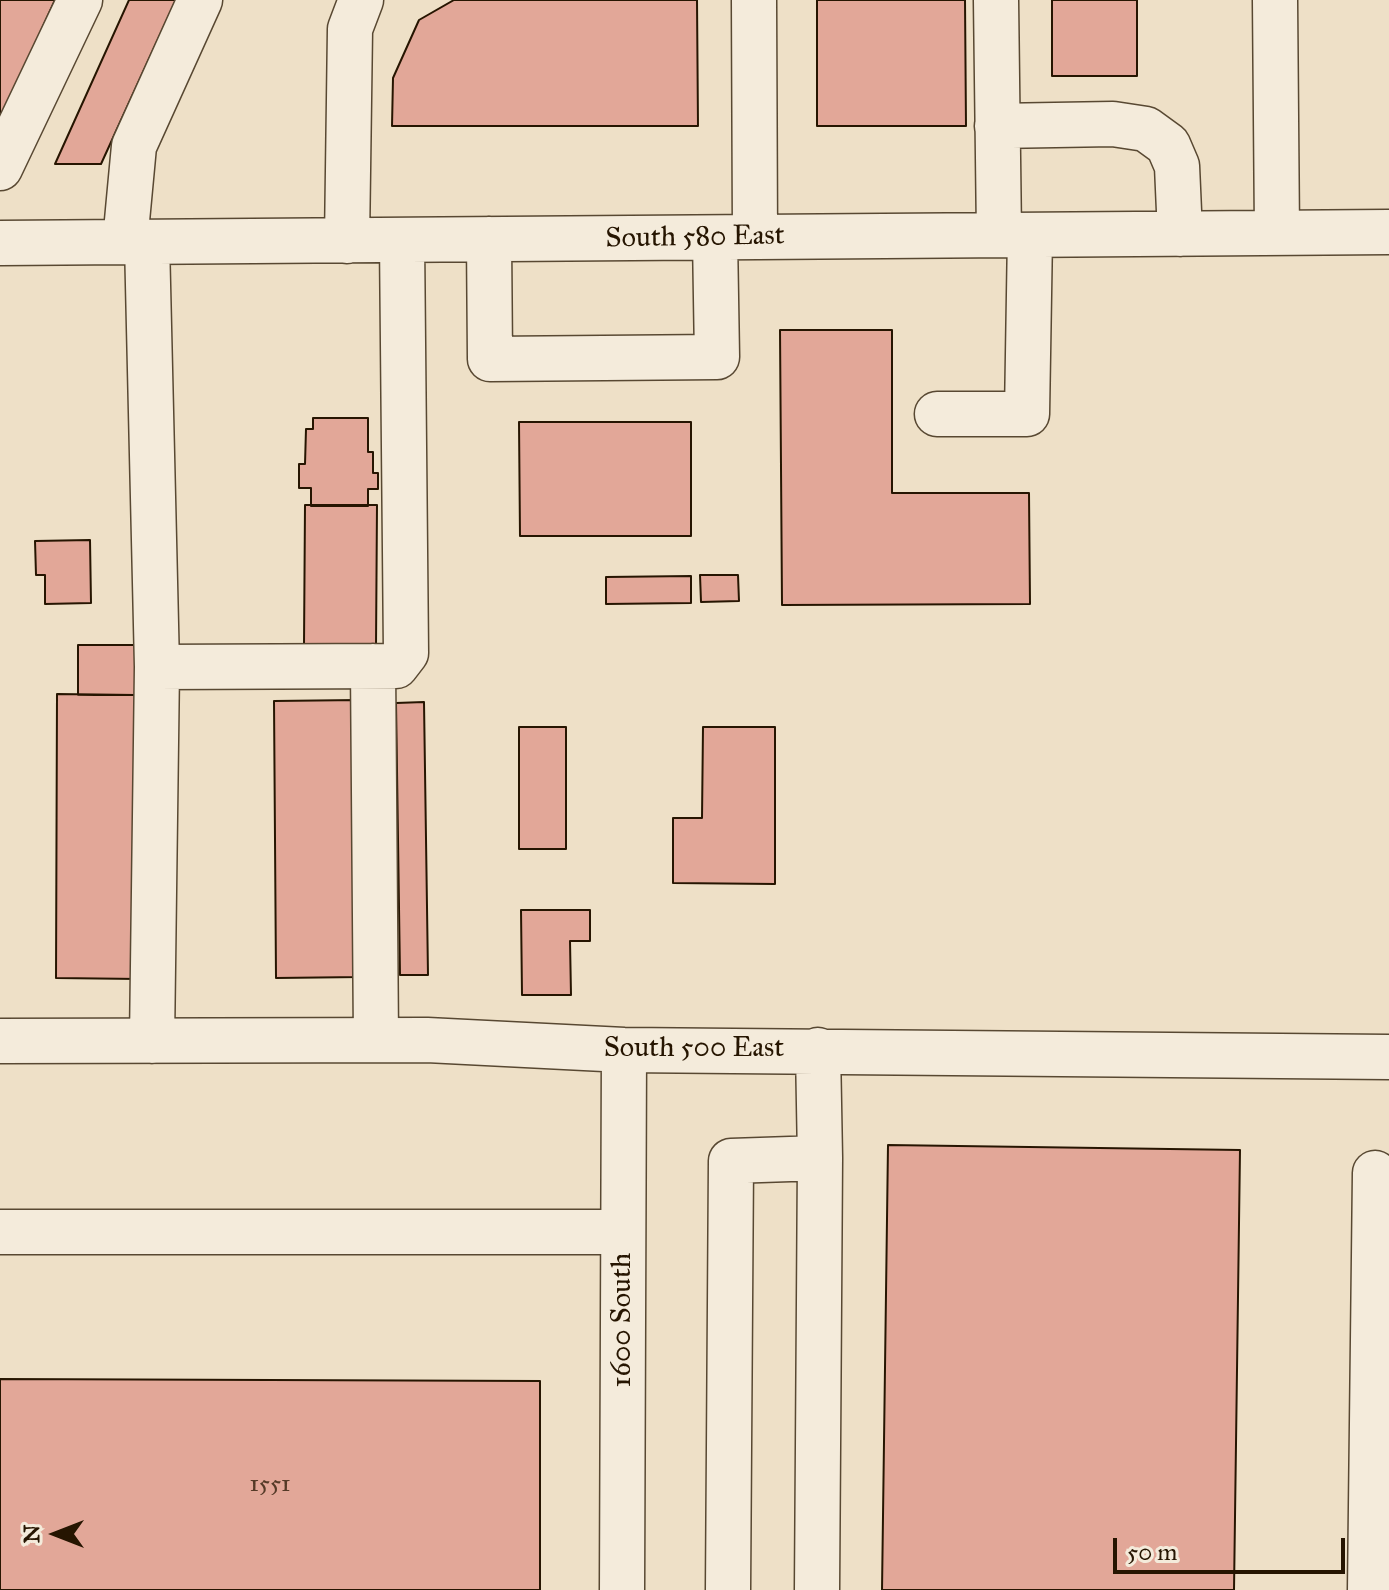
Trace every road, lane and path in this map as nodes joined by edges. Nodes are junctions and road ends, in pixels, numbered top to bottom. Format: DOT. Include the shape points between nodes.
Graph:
graph roads {
  1 [pos="80,0"];
  2 [pos="200,0"];
  3 [pos="361,0"];
  4 [pos="754,0"];
  5 [pos="996,0"];
  6 [pos="1275,0"];
  7 [pos="997,126"];
  8 [pos="0,168"];
  9 [pos="1389,232"];
  10 [pos="1277,233"];
  11 [pos="1180,234"];
  12 [pos="1014,235"];
  13 [pos="735,237"];
  14 [pos="489,239"];
  15 [pos="402,240"];
  16 [pos="347,241"];
  17 [pos="136,242"];
  18 [pos="0,243"];
  19 [pos="937,414"];
  20 [pos="373,666"];
  21 [pos="157,667"];
  22 [pos="376,1040"];
  23 [pos="0,1041"];
  24 [pos="152,1041"];
  25 [pos="624,1050"];
  26 [pos="818,1050"];
  27 [pos="1389,1057"];
  28 [pos="820,1158"];
  29 [pos="1375,1173"];
  30 [pos="0,1232"];
  31 [pos="623,1232"];
  32 [pos="622,1590"];
  33 [pos="728,1590"];
  34 [pos="817,1590"];
  35 [pos="1370,1590"];
  1 -- 8 [label="street"];
  2 -- 17 [label="street" via="134,146"];
  3 -- 16 [label="street" via="350,29"];
  4 -- 13 [label="street"];
  5 -- 7 [label="street"];
  6 -- 10 [label="street"];
  7 -- 11 [label="street" via="1113,124 1146,129 1168,145 1177,166"];
  7 -- 12 [label="street"];
  9 -- 10 [label="street, South 580 East"];
  10 -- 11 [label="street, South 580 East"];
  11 -- 12 [label="street, South 580 East"];
  12 -- 13 [label="street, South 580 East"];
  12 -- 19 [label="street" via="1027,414"];
  13 -- 14 [label="street, South 580 East"];
  13 -- 14 [label="street" via="717,357 490,359"];
  14 -- 15 [label="street, South 580 East"];
  15 -- 16 [label="street, South 580 East"];
  15 -- 20 [label="street" via="406,653 396,666"];
  16 -- 17 [label="street, South 580 East"];
  17 -- 18 [label="street, South 580 East"];
  17 -- 21 [label="street"];
  20 -- 21 [label="street"];
  20 -- 22 [label="street"];
  21 -- 24 [label="street"];
  22 -- 24 [label="street, South 500 East"];
  22 -- 25 [label="street, South 500 East"];
  23 -- 24 [label="street, South 500 East"];
  25 -- 26 [label="street, South 500 East"];
  25 -- 31 [label="street, 1600 South"];
  26 -- 27 [label="street, South 500 East"];
  26 -- 28 [label="street"];
  28 -- 33 [label="street" via="731,1161"];
  28 -- 34 [label="street"];
  29 -- 35 [label="street"];
  30 -- 31 [label="street"];
  31 -- 32 [label="street, 1600 South"];
}
